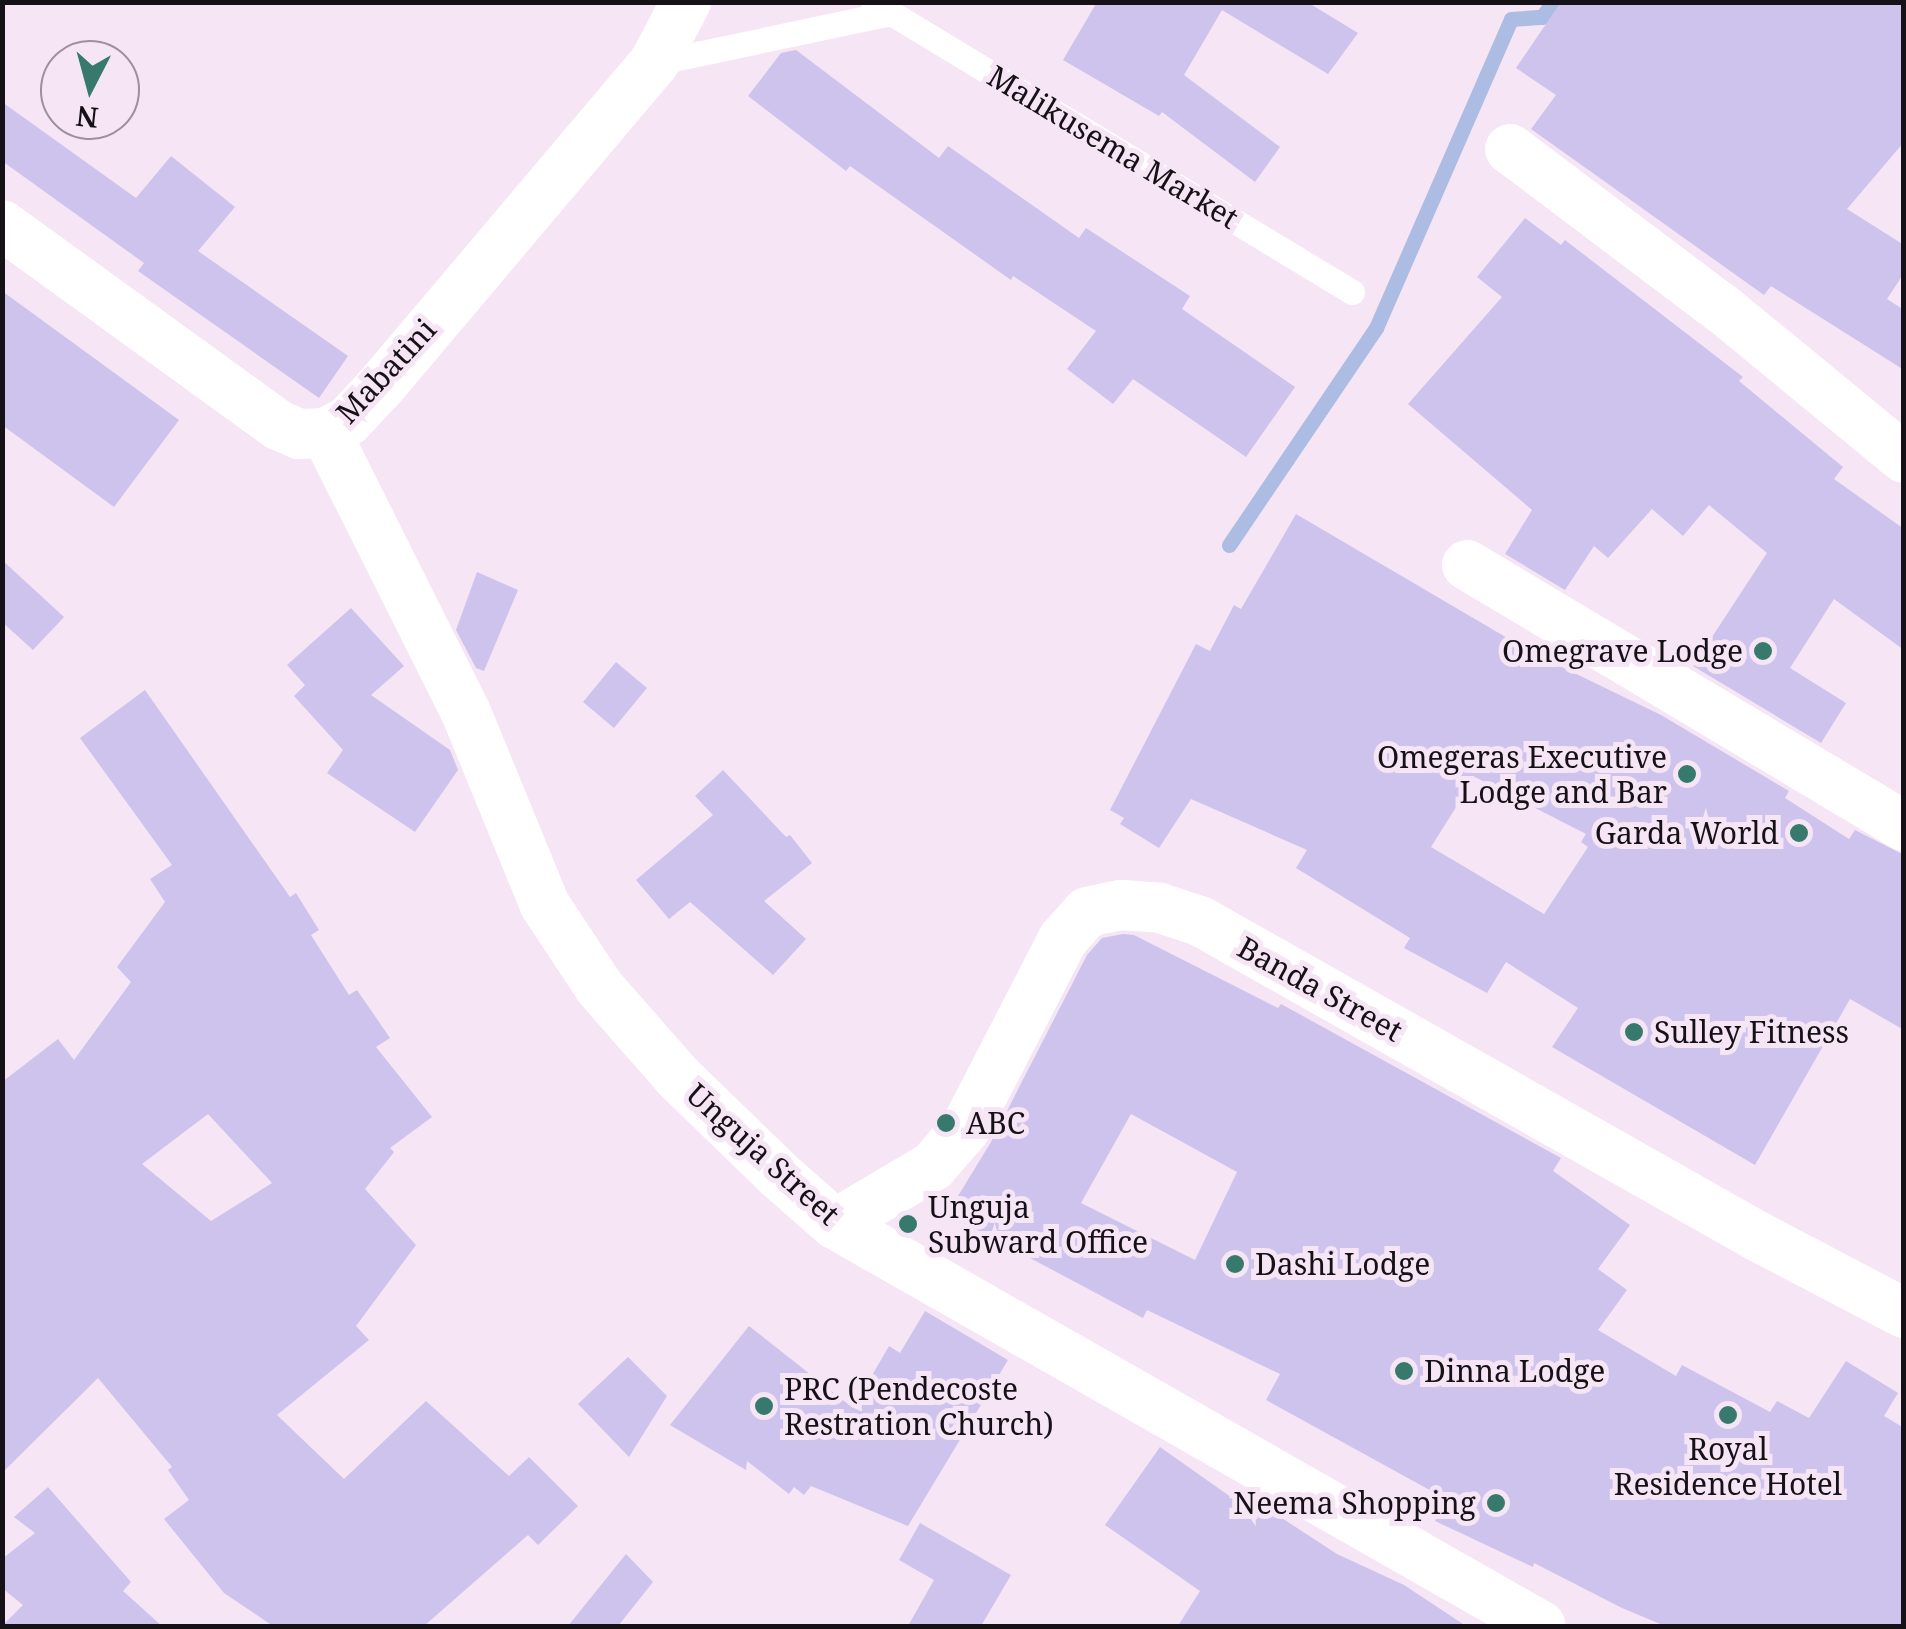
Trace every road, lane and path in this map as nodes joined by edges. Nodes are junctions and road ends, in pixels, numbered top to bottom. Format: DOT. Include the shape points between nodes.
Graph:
graph roads {
  1 [pos="686,2"];
  2 [pos="882,8"];
  3 [pos="654,63"];
  4 [pos="1510,149"];
  5 [pos="2,225"];
  6 [pos="1352,292"];
  7 [pos="326,432"];
  8 [pos="1904,458"];
  9 [pos="1467,565"];
  10 [pos="1904,826"];
  11 [pos="836,1224"];
  12 [pos="1904,1313"];
  13 [pos="1542,1626"];
  1 -- 3 [label="street, Mabatini"];
  2 -- 3 [label="lane"];
  2 -- 6 [label="lane, Malikusema Market"];
  3 -- 7 [label="street, Mabatini" via="380,387 350,420"];
  4 -- 8 [label="street" via="1724,310"];
  5 -- 7 [label="street, Mabatini" via="278,425 300,434"];
  7 -- 11 [label="street, Unguja Street" via="467,715 545,904 599,987 678,1077"];
  9 -- 10 [label="street"];
  11 -- 12 [label="street, Banda Street" via="933,1166 965,1129 1063,939 1087,912 1140,906 1200,921"];
  11 -- 13 [label="street, Unguja Street"];
}
